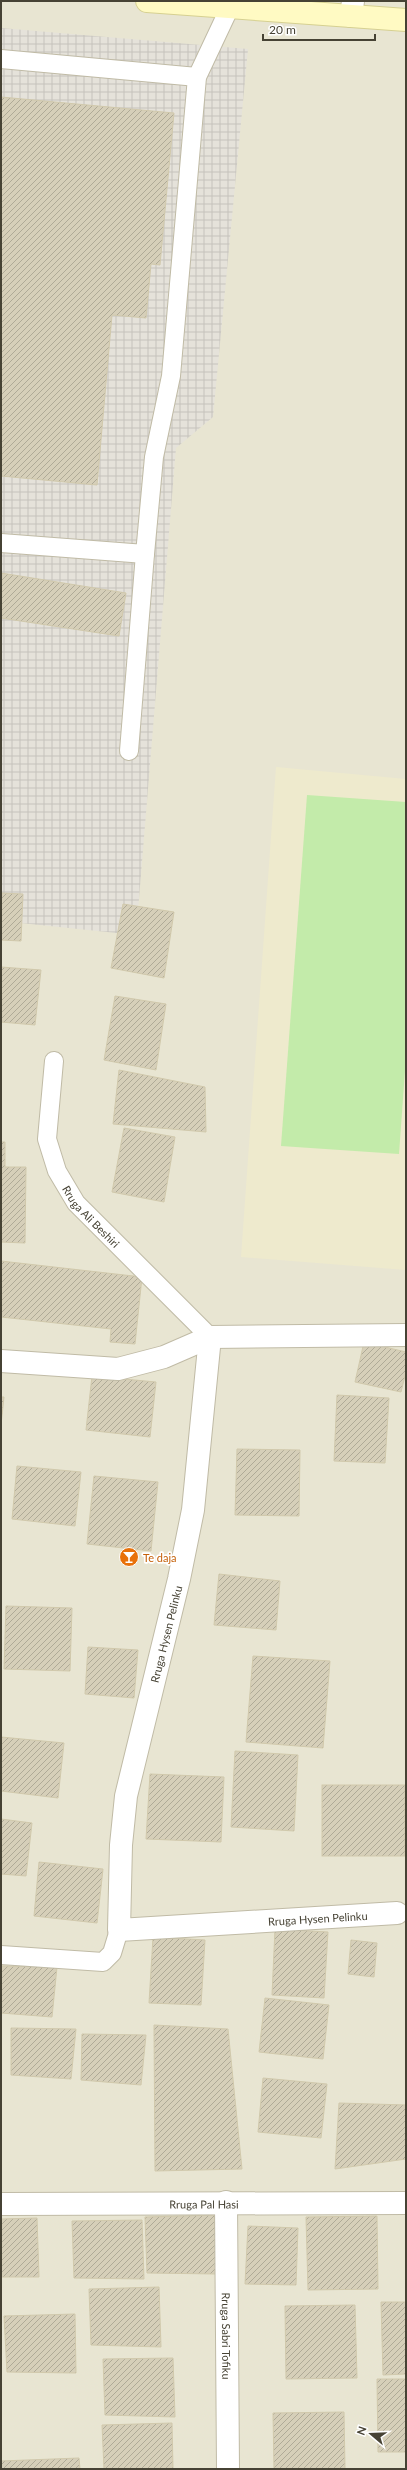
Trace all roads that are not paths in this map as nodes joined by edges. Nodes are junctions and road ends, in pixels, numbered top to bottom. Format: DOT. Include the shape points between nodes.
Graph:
graph roads {
  1 [pos="147,1"];
  2 [pos="230,7"];
  3 [pos="352,8"];
  4 [pos="406,20"];
  5 [pos="1,59"];
  6 [pos="197,77"];
  7 [pos="1,543"];
  8 [pos="145,554"];
  9 [pos="129,751"];
  10 [pos="54,1062"];
  11 [pos="406,1335"];
  12 [pos="210,1337"];
  13 [pos="1,1361"];
  14 [pos="397,1913"];
  15 [pos="119,1930"];
  16 [pos="1,1955"];
  17 [pos="226,2202"];
  18 [pos="406,2203"];
  19 [pos="1,2204"];
  20 [pos="228,2469"];
  1 -- 2 [label="main road"];
  2 -- 3 [label="main road"];
  2 -- 6 [label="lane"];
  3 -- 4 [label="main road"];
  5 -- 6 [label="lane"];
  6 -- 8 [label="lane" via="171,376 154,457"];
  7 -- 8 [label="lane"];
  8 -- 9 [label="lane"];
  10 -- 12 [label="lane, Rruga Ali Beshiri" via="47,1139 57,1171 76,1203"];
  11 -- 12 [label="street"];
  12 -- 13 [label="street" via="164,1357 118,1369"];
  12 -- 15 [label="street, Rruga Hysen Pelinku" via="193,1510 179,1579 126,1796 121,1845"];
  14 -- 15 [label="street, Rruga Hysen Pelinku"];
  15 -- 16 [label="lane, Rruga Hysen Pelinku" via="112,1953 103,1962"];
  17 -- 18 [label="street, Rruga Pal Hasi"];
  17 -- 19 [label="street, Rruga Pal Hasi"];
  17 -- 20 [label="street, Rruga Sabri Tofiku"];
}
